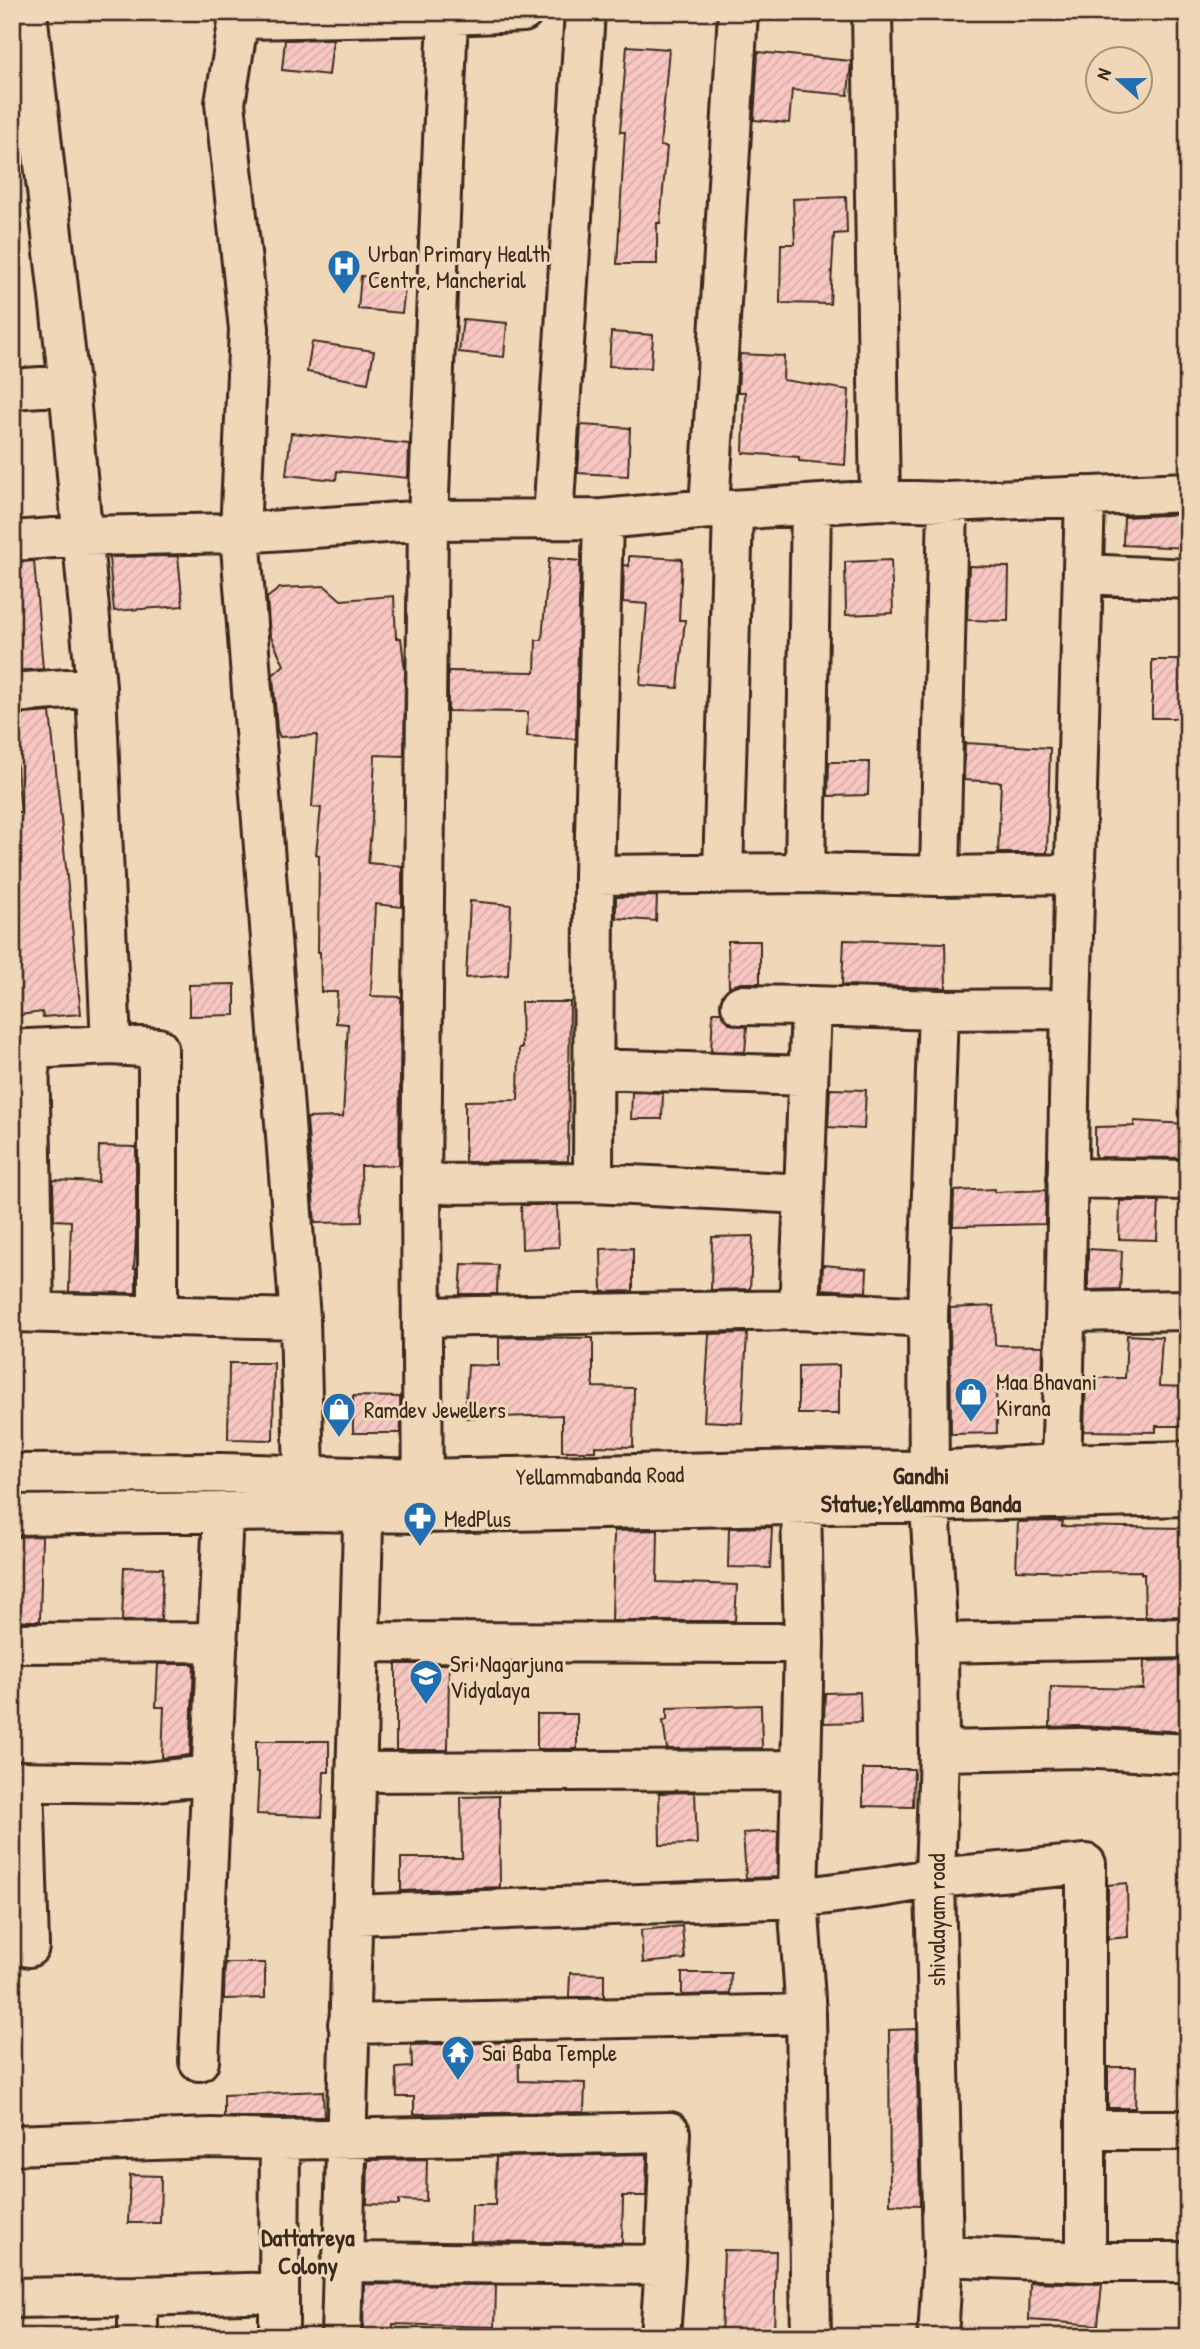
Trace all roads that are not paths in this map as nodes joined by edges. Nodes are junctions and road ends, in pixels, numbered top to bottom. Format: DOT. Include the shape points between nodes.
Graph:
graph roads {
  1 [pos="27,12"];
  2 [pos="523,12"];
  3 [pos="585,12"];
  4 [pos="738,12"];
  5 [pos="872,12"];
  6 [pos="448,15"];
  7 [pos="240,16"];
  8 [pos="69,385"];
  9 [pos="12,389"];
  10 [pos="1188,492"];
  11 [pos="1085,496"];
  12 [pos="880,500"];
  13 [pos="948,502"];
  14 [pos="811,506"];
  15 [pos="721,509"];
  16 [pos="553,519"];
  17 [pos="603,519"];
  18 [pos="428,520"];
  19 [pos="240,533"];
  20 [pos="82,536"];
  21 [pos="12,541"];
  22 [pos="1084,575"];
  23 [pos="1188,579"];
  24 [pos="96,687"];
  25 [pos="12,693"];
  26 [pos="805,873"];
  27 [pos="723,874"];
  28 [pos="1076,874"];
  29 [pos="594,875"];
  30 [pos="940,876"];
  31 [pos="741,1005"];
  32 [pos="811,1006"];
  33 [pos="1071,1009"];
  34 [pos="938,1010"];
  35 [pos="111,1045"];
  36 [pos="21,1050"];
  37 [pos="593,1069"];
  38 [pos="808,1076"];
  39 [pos="1067,1178"];
  40 [pos="1188,1180"];
  41 [pos="593,1183"];
  42 [pos="421,1184"];
  43 [pos="804,1194"];
  44 [pos="799,1310"];
  45 [pos="1188,1310"];
  46 [pos="23,1312"];
  47 [pos="1067,1312"];
  48 [pos="159,1316"];
  49 [pos="423,1317"];
  50 [pos="928,1317"];
  51 [pos="300,1319"];
  52 [pos="1188,1461"];
  53 [pos="1061,1464"];
  54 [pos="12,1474"];
  55 [pos="304,1476"];
  56 [pos="365,1476"];
  57 [pos="930,1487"];
  58 [pos="422,1496"];
  59 [pos="1188,1496"];
  60 [pos="801,1505"];
  61 [pos="223,1512"];
  62 [pos="362,1513"];
  63 [pos="12,1515"];
  64 [pos="1188,1638"];
  65 [pos="218,1642"];
  66 [pos="361,1642"];
  67 [pos="12,1643"];
  68 [pos="804,1643"];
  69 [pos="938,1643"];
  70 [pos="939,1751"];
  71 [pos="1188,1754"];
  72 [pos="801,1770"];
  73 [pos="356,1772"];
  74 [pos="212,1775"];
  75 [pos="18,1781"];
  76 [pos="934,1878"];
  77 [pos="798,1898"];
  78 [pos="352,1915"];
  79 [pos="29,1947"];
  80 [pos="806,2014"];
  81 [pos="348,2024"];
  82 [pos="199,2061"];
  83 [pos="1087,2130"];
  84 [pos="1188,2130"];
  85 [pos="345,2137"];
  86 [pos="280,2140"];
  87 [pos="12,2145"];
  88 [pos="943,2256"];
  89 [pos="341,2262"];
  90 [pos="1086,2262"];
  91 [pos="1188,2262"];
  92 [pos="665,2265"];
  93 [pos="279,2291"];
  94 [pos="138,2296"];
  95 [pos="12,2298"];
  96 [pos="138,2337"];
  97 [pos="279,2337"];
  98 [pos="341,2337"];
  99 [pos="660,2337"];
  100 [pos="811,2337"];
  101 [pos="938,2337"];
  1 -- 8 [label="street"];
  2 -- 6 [label="street"];
  3 -- 16 [label="street"];
  4 -- 15 [label="street"];
  5 -- 12 [label="street"];
  6 -- 7 [label="street"];
  6 -- 18 [label="street"];
  7 -- 19 [label="street" via="225,103 249,329"];
  8 -- 9 [label="street"];
  8 -- 20 [label="street"];
  10 -- 11 [label="street"];
  11 -- 13 [label="street"];
  11 -- 22 [label="street"];
  12 -- 13 [label="street"];
  12 -- 14 [label="street"];
  13 -- 30 [label="street"];
  14 -- 15 [label="street"];
  14 -- 26 [label="street"];
  15 -- 17 [label="street"];
  15 -- 27 [label="street"];
  16 -- 17 [label="street"];
  16 -- 18 [label="street"];
  17 -- 29 [label="street"];
  18 -- 19 [label="street"];
  18 -- 42 [label="street"];
  19 -- 20 [label="street"];
  19 -- 51 [label="street"];
  20 -- 21 [label="street"];
  20 -- 24 [label="street"];
  22 -- 23 [label="street"];
  22 -- 28 [label="street"];
  24 -- 25 [label="street"];
  24 -- 35 [label="street"];
  26 -- 27 [label="street"];
  26 -- 30 [label="street"];
  27 -- 29 [label="street"];
  28 -- 30 [label="street"];
  28 -- 33 [label="street"];
  29 -- 37 [label="street"];
  31 -- 32 [label="street"];
  32 -- 34 [label="street"];
  32 -- 38 [label="street"];
  33 -- 34 [label="street"];
  33 -- 39 [label="street"];
  34 -- 50 [label="street, shivalayam road"];
  35 -- 36 [label="street"];
  35 -- 48 [label="street" via="158,1048"];
  36 -- 46 [label="street"];
  37 -- 38 [label="street"];
  37 -- 41 [label="street"];
  38 -- 43 [label="street"];
  39 -- 40 [label="street"];
  39 -- 47 [label="street"];
  41 -- 42 [label="street"];
  41 -- 43 [label="street"];
  42 -- 49 [label="street"];
  43 -- 44 [label="street"];
  44 -- 49 [label="street"];
  44 -- 50 [label="street"];
  45 -- 47 [label="street"];
  46 -- 48 [label="street"];
  47 -- 53 [label="street"];
  48 -- 51 [label="street"];
  49 -- 58 [label="street"];
  50 -- 57 [label="street, shivalayam road"];
  51 -- 55 [label="street"];
  52 -- 53 [label="street, Yellammabanda Road"];
  53 -- 57 [label="street, Yellammabanda Road"];
  54 -- 55 [label="street, Yellammabanda Road"];
  55 -- 56 [label="street, Yellammabanda Road"];
  56 -- 58 [label="street, Yellammabanda Road"];
  56 -- 62 [label="street"];
  57 -- 58 [label="street, Yellammabanda Road" via="802,1470"];
  57 -- 59 [label="street, Yellammabanda Road"];
  57 -- 60 [label="street, Yellammabanda Road"];
  57 -- 69 [label="street, shivalayam road"];
  58 -- 60 [label="street, Yellammabanda Road"];
  58 -- 62 [label="street, Yellammabanda Road"];
  60 -- 68 [label="street"];
  61 -- 62 [label="street, Yellammabanda Road"];
  61 -- 63 [label="street, Yellammabanda Road"];
  61 -- 65 [label="street"];
  62 -- 66 [label="street"];
  64 -- 69 [label="street"];
  65 -- 67 [label="street"];
  65 -- 74 [label="street"];
  66 -- 68 [label="street"];
  66 -- 73 [label="street"];
  68 -- 72 [label="street"];
  69 -- 70 [label="street, shivalayam road"];
  70 -- 71 [label="street" via="1080,1748"];
  70 -- 76 [label="street, shivalayam road"];
  72 -- 73 [label="street"];
  72 -- 77 [label="street"];
  73 -- 78 [label="street"];
  74 -- 75 [label="street" via="137,1783"];
  74 -- 82 [label="street"];
  75 -- 79 [label="street"];
  76 -- 77 [label="street"];
  76 -- 83 [label="street" via="1086,1864"];
  76 -- 88 [label="street, shivalayam road"];
  77 -- 78 [label="street"];
  77 -- 80 [label="street"];
  78 -- 81 [label="street"];
  80 -- 81 [label="street"];
  80 -- 100 [label="street"];
  81 -- 85 [label="street"];
  83 -- 84 [label="street"];
  83 -- 90 [label="street"];
  85 -- 86 [label="street"];
  85 -- 89 [label="street"];
  85 -- 92 [label="street" via="670,2132"];
  86 -- 87 [label="street"];
  86 -- 93 [label="street"];
  88 -- 90 [label="street"];
  88 -- 101 [label="street, shivalayam road"];
  89 -- 92 [label="street"];
  89 -- 98 [label="street"];
  90 -- 91 [label="street"];
  92 -- 99 [label="street"];
  93 -- 94 [label="street"];
  93 -- 97 [label="street"];
  94 -- 95 [label="street"];
  94 -- 96 [label="street"];
}
